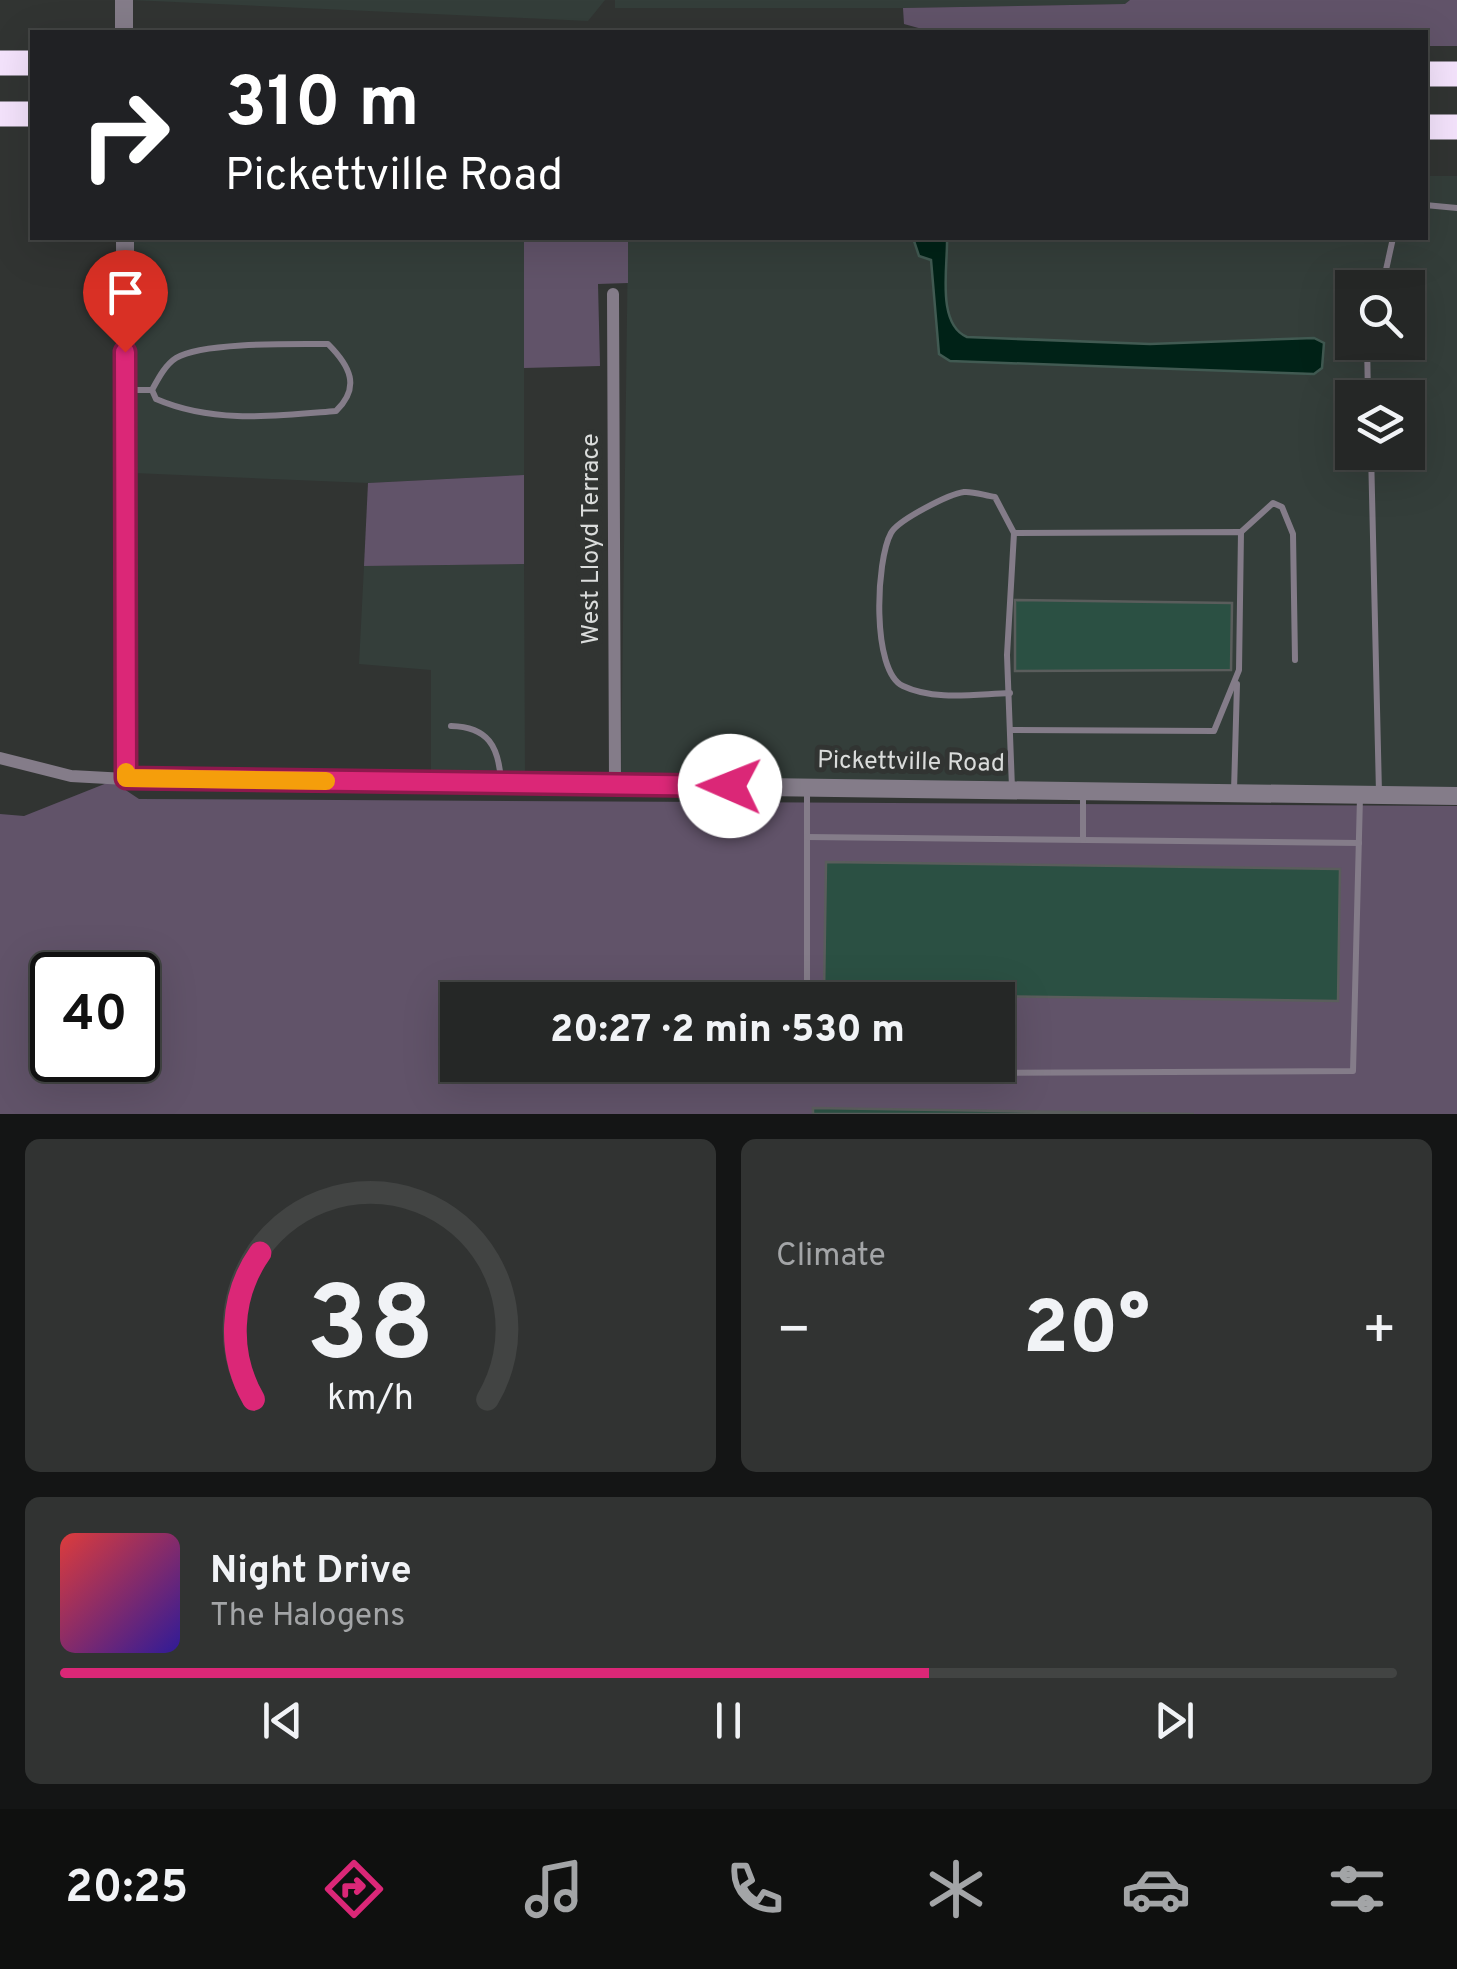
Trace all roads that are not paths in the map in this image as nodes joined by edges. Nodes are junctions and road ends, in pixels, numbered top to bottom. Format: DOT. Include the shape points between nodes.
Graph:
graph roads {
  1 [pos="124,0"];
  2 [pos="124,30"];
  3 [pos="0,63"];
  4 [pos="30,63"];
  5 [pos="1428,74"];
  6 [pos="1457,74"];
  7 [pos="0,114"];
  8 [pos="30,114"];
  9 [pos="1428,126"];
  10 [pos="1457,127"];
  11 [pos="1428,205"];
  12 [pos="1457,208"];
  13 [pos="125,240"];
  14 [pos="1393,240"];
  15 [pos="1386,270"];
  16 [pos="614,294"];
  17 [pos="125,390"];
  18 [pos="152,390"];
  19 [pos="1371,470"];
  20 [pos="1241,532"];
  21 [pos="1014,534"];
  22 [pos="1295,660"];
  23 [pos="1238,676"];
  24 [pos="1010,693"];
  25 [pos="451,726"];
  26 [pos="1012,730"];
  27 [pos="0,758"];
  28 [pos="126,778"];
  29 [pos="501,783"];
  30 [pos="615,784"];
  31 [pos="807,787"];
  32 [pos="1012,790"];
  33 [pos="1083,790"];
  34 [pos="1234,792"];
  35 [pos="1370,794"];
  36 [pos="1457,796"];
  37 [pos="807,836"];
  38 [pos="1083,840"];
  39 [pos="1359,844"];
  40 [pos="808,982"];
  41 [pos="1015,1073"];
  1 -- 2 [label="street"];
  3 -- 4 [label="highway"];
  5 -- 6 [label="highway"];
  7 -- 8 [label="highway"];
  9 -- 10 [label="highway"];
  11 -- 12 [label="lane"];
  13 -- 17 [label="street"];
  14 -- 15 [label="lane"];
  16 -- 30 [label="street, West Lloyd Terrace"];
  17 -- 18 [label="lane"];
  17 -- 28 [label="street"];
  18 -- 18 [label="lane" via="166,367 190,352 290,344 328,344 352,380 350,397 336,411 300,414 186,412 156,399"];
  19 -- 35 [label="lane"];
  20 -- 21 [label="lane"];
  20 -- 22 [label="lane" via="1273,503 1282,507 1293,534"];
  20 -- 23 [label="lane"];
  21 -- 24 [label="lane"];
  21 -- 24 [label="lane" via="994,498 964,492 893,528 881,555 881,634 886,669 899,685 930,694"];
  23 -- 26 [label="lane" via="1214,731"];
  23 -- 34 [label="lane"];
  24 -- 26 [label="lane"];
  25 -- 29 [label="lane" via="474,727 491,740"];
  26 -- 32 [label="lane"];
  27 -- 28 [label="street" via="71,776"];
  28 -- 29 [label="street, Pickettville Road"];
  29 -- 30 [label="street, Pickettville Road"];
  30 -- 31 [label="street, Pickettville Road"];
  31 -- 32 [label="street, Pickettville Road"];
  31 -- 37 [label="lane"];
  32 -- 33 [label="street, Pickettville Road"];
  33 -- 34 [label="street, Pickettville Road"];
  33 -- 38 [label="lane"];
  34 -- 35 [label="street, Pickettville Road"];
  35 -- 36 [label="street, Pickettville Road"];
  35 -- 39 [label="lane"];
  37 -- 38 [label="lane"];
  37 -- 40 [label="lane"];
  38 -- 39 [label="lane"];
  39 -- 41 [label="lane" via="1353,1072"];
}
